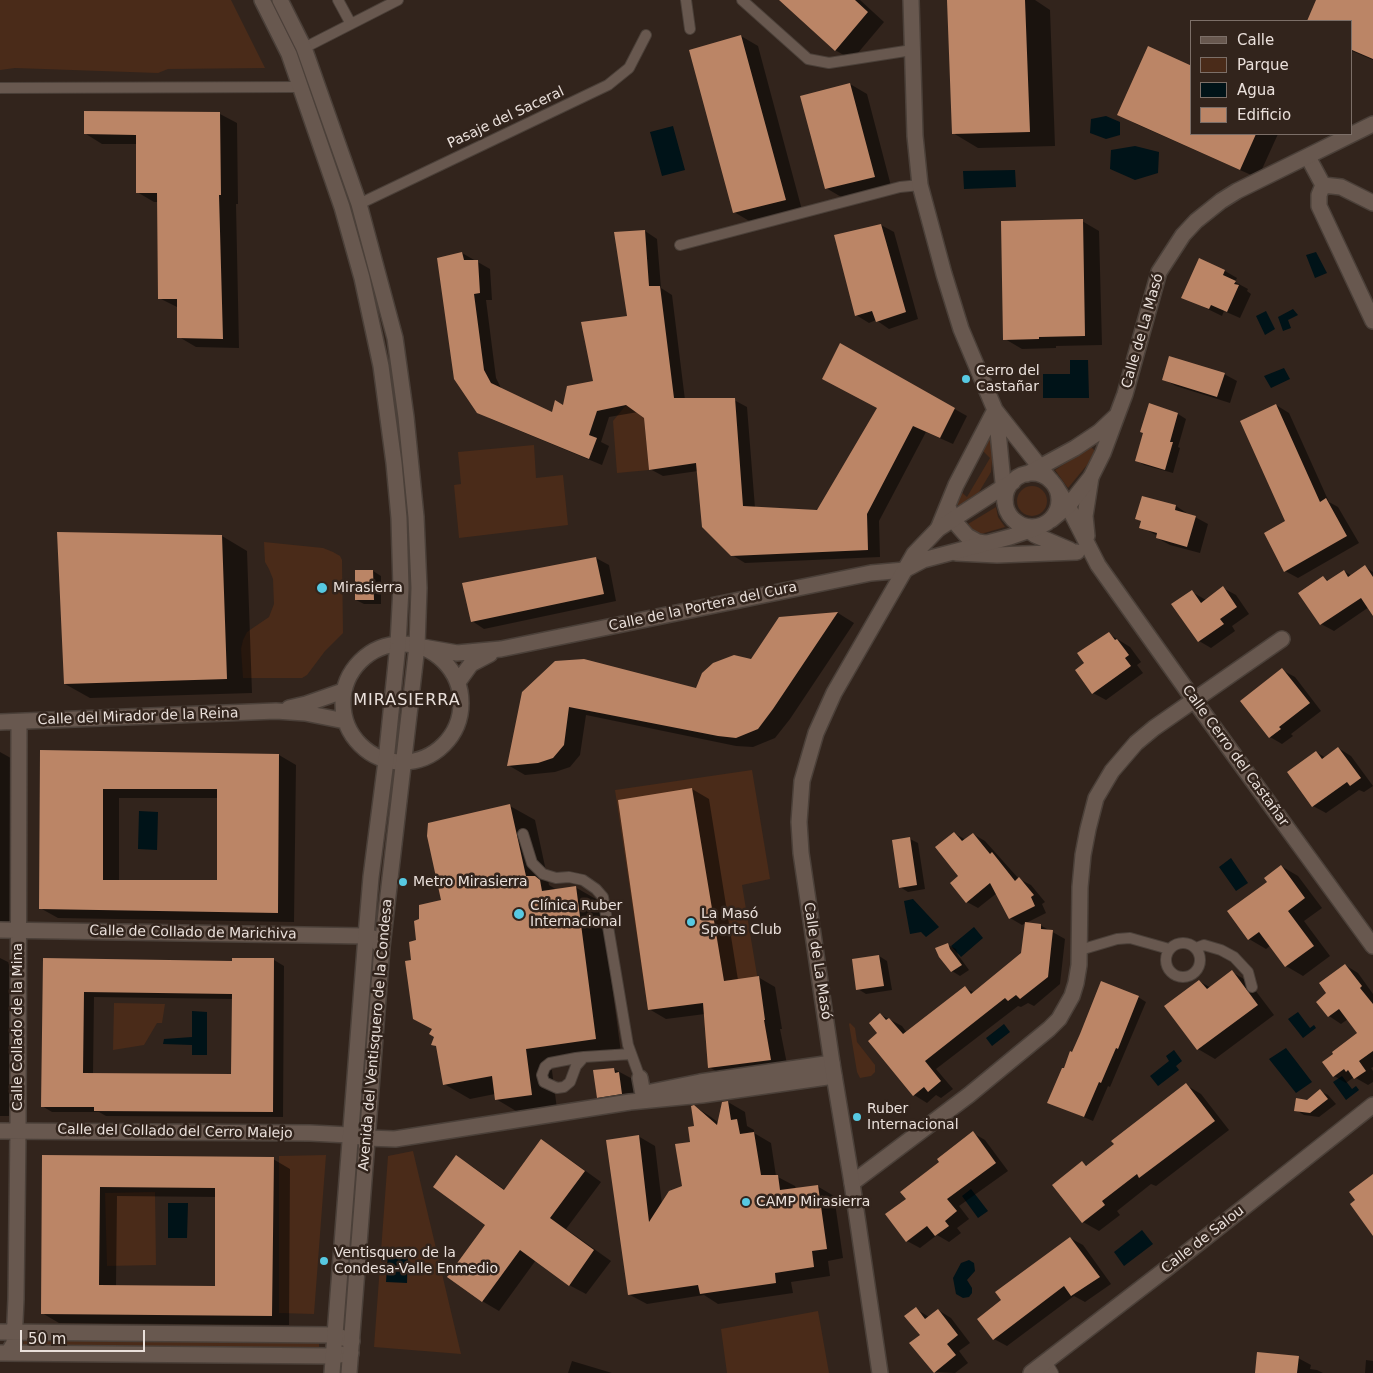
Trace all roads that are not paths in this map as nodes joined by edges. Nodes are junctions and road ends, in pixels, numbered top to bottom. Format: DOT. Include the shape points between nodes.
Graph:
graph roads {
  1 [pos="262,0"];
  2 [pos="280,0"];
  3 [pos="338,0"];
  4 [pos="398,0"];
  5 [pos="686,0"];
  6 [pos="742,0"];
  7 [pos="911,0"];
  8 [pos="350,24"];
  9 [pos="690,29"];
  10 [pos="646,35"];
  11 [pos="304,48"];
  12 [pos="912,50"];
  13 [pos="300,87"];
  14 [pos="0,88"];
  15 [pos="1373,124"];
  16 [pos="1353,134"];
  17 [pos="1351,135"];
  18 [pos="1308,157"];
  19 [pos="920,185"];
  20 [pos="1323,185"];
  21 [pos="1373,203"];
  22 [pos="359,204"];
  23 [pos="680,245"];
  24 [pos="1373,320"];
  25 [pos="996,410"];
  26 [pos="1118,414"];
  27 [pos="1020,442"];
  28 [pos="1066,453"];
  29 [pos="1033,470"];
  30 [pos="1090,477"];
  31 [pos="1008,484"];
  32 [pos="1054,484"];
  33 [pos="948,503"];
  34 [pos="1068,506"];
  35 [pos="953,520"];
  36 [pos="1039,526"];
  37 [pos="938,530"];
  38 [pos="985,543"];
  39 [pos="1083,550"];
  40 [pos="952,552"];
  41 [pos="905,570"];
  42 [pos="1282,638"];
  43 [pos="398,644"];
  44 [pos="417,646"];
  45 [pos="501,649"];
  46 [pos="458,682"];
  47 [pos="343,691"];
  48 [pos="1194,700"];
  49 [pos="276,711"];
  50 [pos="345,721"];
  51 [pos="0,722"];
  52 [pos="19,722"];
  53 [pos="386,761"];
  54 [pos="402,762"];
  55 [pos="523,834"];
  56 [pos="0,930"];
  57 [pos="18,930"];
  58 [pos="366,936"];
  59 [pos="1373,946"];
  60 [pos="382,947"];
  61 [pos="1196,948"];
  62 [pos="1169,949"];
  63 [pos="1080,950"];
  64 [pos="1252,987"];
  65 [pos="631,1054"];
  66 [pos="584,1057"];
  67 [pos="833,1069"];
  68 [pos="640,1078"];
  69 [pos="644,1097"];
  70 [pos="1373,1105"];
  71 [pos="0,1131"];
  72 [pos="18,1131"];
  73 [pos="350,1135"];
  74 [pos="367,1138"];
  75 [pos="852,1183"];
  76 [pos="8,1332"];
  77 [pos="335,1335"];
  78 [pos="351,1347"];
  79 [pos="4,1353"];
  80 [pos="333,1356"];
  81 [pos="1048,1369"];
  82 [pos="332,1373"];
  83 [pos="350,1373"];
  84 [pos="880,1373"];
  85 [pos="1031,1373"];
  1 -- 13 [label="street, Avenida del Ventisquero de la Condesa" via="289,54"];
  2 -- 11 [label="street, Avenida del Ventisquero de la Condesa"];
  3 -- 8 [label="lane"];
  4 -- 8 [label="lane"];
  5 -- 9 [label="lane"];
  6 -- 12 [label="lane" via="808,60 829,62"];
  7 -- 12 [label="street"];
  8 -- 11 [label="lane"];
  10 -- 22 [label="lane, Pasaje del Saceral" via="629,68 608,86"];
  11 -- 22 [label="street, Avenida del Ventisquero de la Condesa"];
  12 -- 19 [label="street"];
  13 -- 14 [label="lane"];
  13 -- 43 [label="street, Avenida del Ventisquero de la Condesa" via="342,207 362,278 381,366 399,518 401,588"];
  15 -- 16 [label="street, Calle de La Masó"];
  17 -- 18 [label="street, Calle de La Masó"];
  18 -- 20 [label="street"];
  18 -- 26 [label="street, Calle de La Masó" via="1237,191 1183,235 1159,272"];
  19 -- 23 [label="lane" via="900,187"];
  19 -- 25 [label="street" via="962,329"];
  20 -- 21 [label="street" via="1340,186"];
  20 -- 24 [label="street" via="1319,206"];
  22 -- 44 [label="street, Avenida del Ventisquero de la Condesa" via="395,338 406,417 416,517"];
  25 -- 27 [label="street"];
  25 -- 31 [label="street"];
  25 -- 33 [label="street"];
  26 -- 28 [label="street, Calle de La Masó" via="1099,432"];
  26 -- 30 [label="street, Calle de La Masó" via="1104,453"];
  27 -- 28 [label="street" via="1045,454"];
  27 -- 29 [label="street"];
  28 -- 29 [label="street, Calle de La Masó"];
  29 -- 31 [label="street"];
  29 -- 32 [label="street"];
  30 -- 34 [label="street, Calle de La Masó"];
  30 -- 39 [label="street"];
  31 -- 35 [label="street, Calle de La Masó"];
  31 -- 36 [label="street" via="1005,504 1015,521"];
  32 -- 34 [label="street, Calle Cerro del Castañar"];
  32 -- 36 [label="street" via="1059,495 1056,513"];
  33 -- 35 [label="street"];
  33 -- 37 [label="street"];
  34 -- 36 [label="street, Calle de La Masó"];
  34 -- 39 [label="street, Calle Cerro del Castañar"];
  35 -- 37 [label="street, Calle de La Masó"];
  35 -- 38 [label="street" via="967,536"];
  36 -- 38 [label="street, Calle de La Masó"];
  36 -- 39 [label="street"];
  37 -- 41 [label="street, Calle de La Masó" via="918,550"];
  38 -- 40 [label="street, Calle de La Masó"];
  39 -- 40 [label="street" via="997,556"];
  39 -- 48 [label="street, Calle Cerro del Castañar" via="1098,565"];
  40 -- 41 [label="street, Calle de La Masó" via="923,560"];
  41 -- 45 [label="street, Calle de la Portera del Cura" via="871,573"];
  41 -- 67 [label="street, Calle de La Masó" via="834,693 816,733 802,781 798,822 801,853"];
  42 -- 48 [label="street"];
  43 -- 44 [label="street, Calle de la Portera del Cura"];
  43 -- 47 [label="street" via="379,648 363,658 350,673"];
  43 -- 53 [label="street, Avenida del Ventisquero de la Condesa"];
  44 -- 45 [label="street, Calle de la Portera del Cura" via="457,653"];
  44 -- 46 [label="street" via="446,663"];
  44 -- 54 [label="street, Avenida del Ventisquero de la Condesa"];
  45 -- 46 [label="street, Calle de la Portera del Cura" via="471,664"];
  46 -- 54 [label="street" via="461,710 451,737 430,756"];
  47 -- 49 [label="street, Calle del Mirador de la Reina"];
  47 -- 50 [label="street"];
  48 -- 59 [label="street, Calle Cerro del Castañar"];
  48 -- 63 [label="street" via="1136,743 1112,770 1096,798 1083,855"];
  49 -- 50 [label="street, Calle del Mirador de la Reina"];
  49 -- 52 [label="street, Calle del Mirador de la Reina"];
  50 -- 53 [label="street" via="360,746"];
  51 -- 52 [label="street, Calle del Mirador de la Reina"];
  52 -- 57 [label="street, Calle Collado de la Mina"];
  53 -- 54 [label="street"];
  53 -- 58 [label="street, Avenida del Ventisquero de la Condesa"];
  54 -- 60 [label="street, Avenida del Ventisquero de la Condesa"];
  55 -- 65 [label="lane" via="532,863 539,871 556,878 569,876 583,880 603,897"];
  56 -- 57 [label="street, Calle de Collado de Marichiva"];
  57 -- 58 [label="street, Calle de Collado de Marichiva"];
  57 -- 72 [label="street, Calle Collado de la Mina"];
  58 -- 60 [label="street"];
  58 -- 73 [label="street, Avenida del Ventisquero de la Condesa"];
  60 -- 74 [label="street, Avenida del Ventisquero de la Condesa"];
  61 -- 62 [label="lane" via="1185,942"];
  61 -- 62 [label="lane" via="1200,958 1198,970 1183,977 1169,970 1165,960"];
  61 -- 64 [label="lane" via="1204,945 1234,957 1248,972"];
  62 -- 63 [label="lane" via="1130,938 1117,938"];
  63 -- 75 [label="street" via="1076,983 1060,1018 969,1096"];
  65 -- 66 [label="lane"];
  65 -- 68 [label="lane"];
  67 -- 69 [label="street" via="758,1080 700,1082"];
  67 -- 75 [label="street, Calle de La Masó"];
  68 -- 69 [label="street"];
  69 -- 74 [label="street" via="406,1138"];
  70 -- 81 [label="street, Calle de Salou" via="1174,1263"];
  71 -- 72 [label="street, Calle del Collado del Cerro Malejo"];
  72 -- 73 [label="street, Calle del Collado del Cerro Malejo"];
  72 -- 76 [label="street, Calle Collado de la Mina"];
  73 -- 74 [label="street, Calle del Collado del Cerro Malejo"];
  73 -- 77 [label="street, Avenida del Ventisquero de la Condesa"];
  74 -- 78 [label="street, Avenida del Ventisquero de la Condesa"];
  75 -- 84 [label="street, Calle de La Masó"];
  76 -- 77 [label="street"];
  76 -- 79 [label="street, Calle Collado de la Mina" via="14,1343"];
  77 -- 78 [label="street"];
  77 -- 80 [label="street, Avenida del Ventisquero de la Condesa"];
  78 -- 80 [label="street"];
  78 -- 83 [label="street, Avenida del Ventisquero de la Condesa"];
  79 -- 80 [label="street"];
  80 -- 82 [label="street, Avenida del Ventisquero de la Condesa"];
  81 -- 85 [label="street, Calle de Salou"];
}
